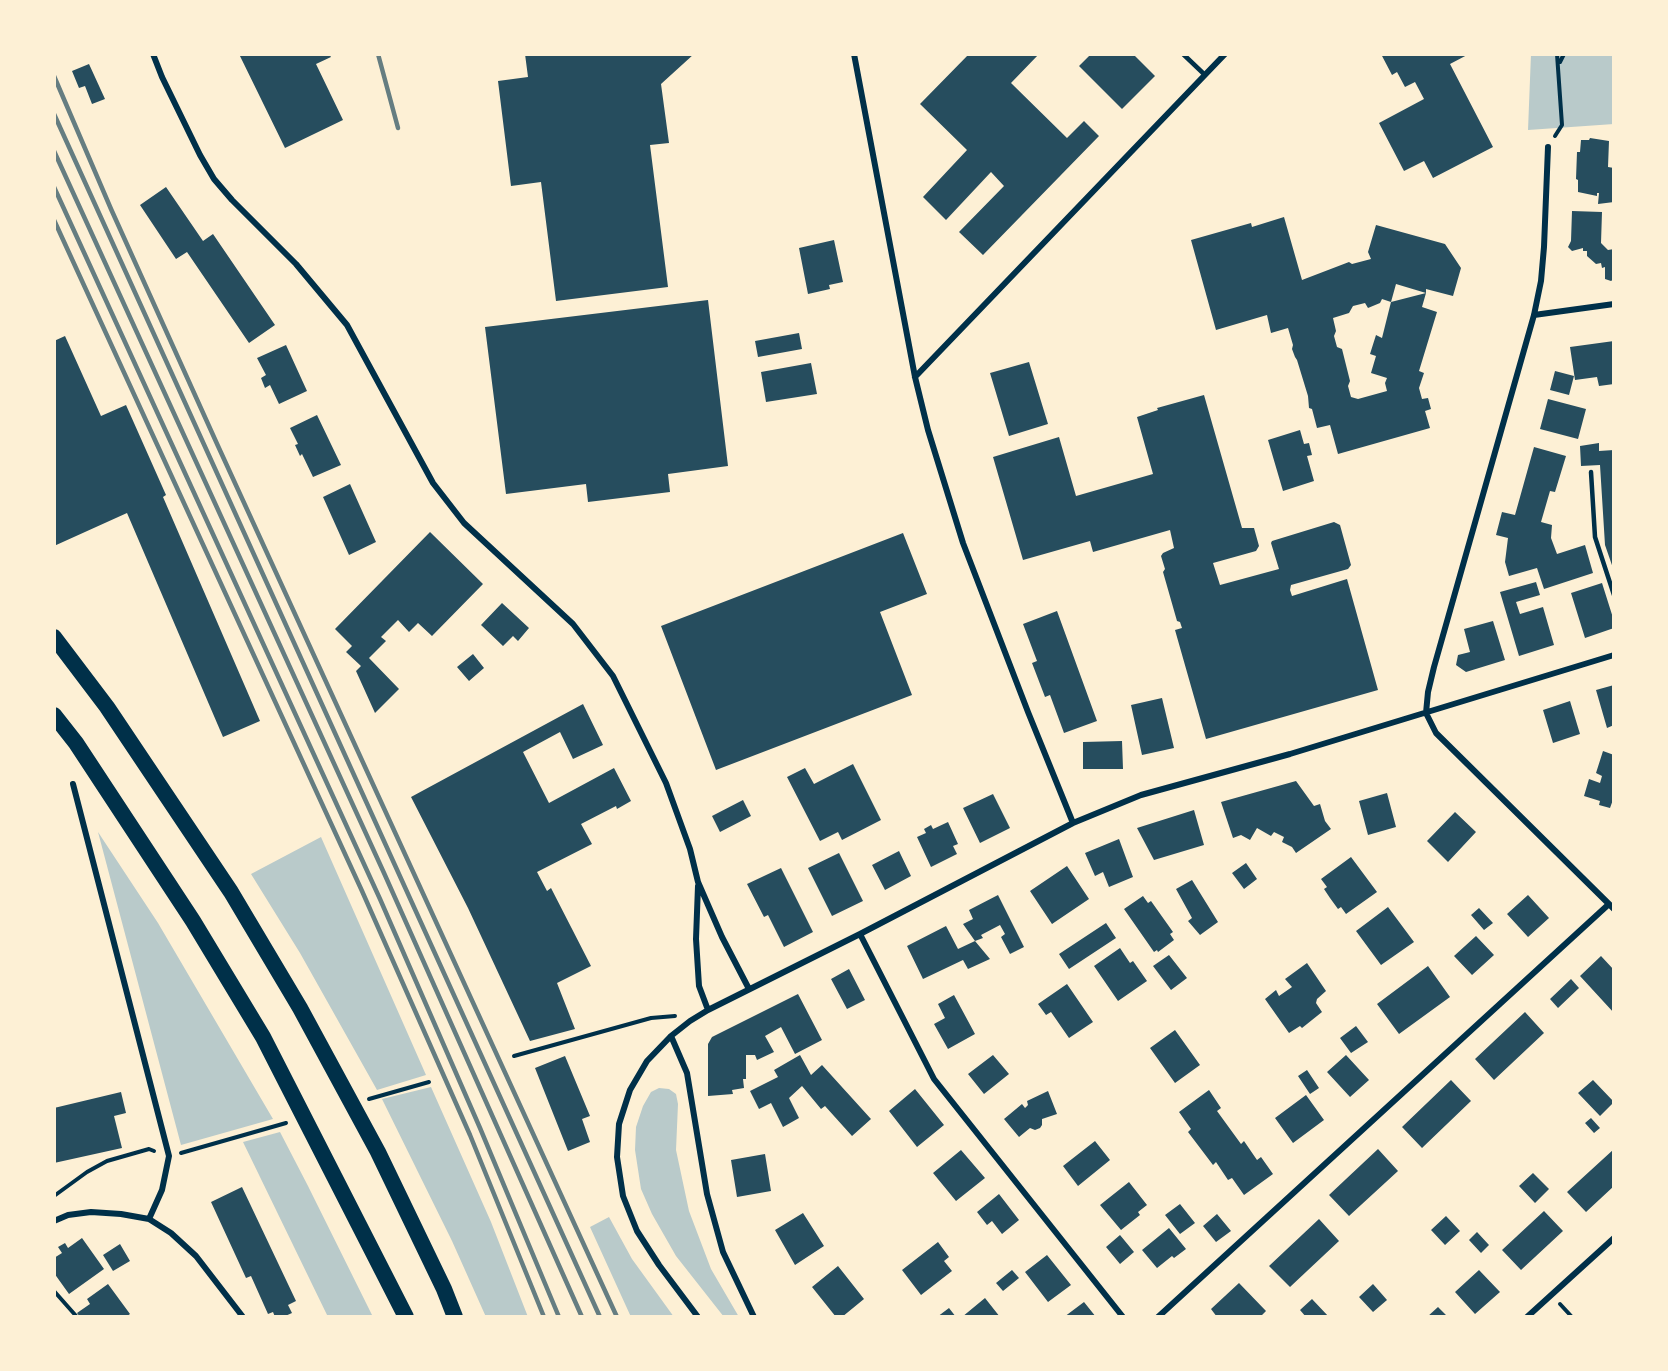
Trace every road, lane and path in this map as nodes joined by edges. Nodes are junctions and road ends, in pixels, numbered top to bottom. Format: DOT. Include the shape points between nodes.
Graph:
graph roads {
  1 [pos="153,54"];
  2 [pos="854,54"];
  3 [pos="1183,54"];
  4 [pos="1225,54"];
  5 [pos="1557,54"];
  6 [pos="1564,54"];
  7 [pos="1559,63"];
  8 [pos="1205,75"];
  9 [pos="1548,147"];
  10 [pos="1614,304"];
  11 [pos="1534,315"];
  12 [pos="915,377"];
  13 [pos="1591,472"];
  14 [pos="1614,595"];
  15 [pos="54,637"];
  16 [pos="1614,655"];
  17 [pos="1426,712"];
  18 [pos="54,715"];
  19 [pos="73,784"];
  20 [pos="1073,823"];
  21 [pos="698,882"];
  22 [pos="1611,907"];
  23 [pos="860,934"];
  24 [pos="749,989"];
  25 [pos="708,1010"];
  26 [pos="690,1021"];
  27 [pos="671,1036"];
  28 [pos="514,1056"];
  29 [pos="169,1156"];
  30 [pos="54,1196"];
  31 [pos="149,1219"];
  32 [pos="54,1221"];
  33 [pos="1614,1238"];
  34 [pos="54,1291"];
  35 [pos="77,1317"];
  36 [pos="243,1317"];
  37 [pos="406,1317"];
  38 [pos="455,1317"];
  39 [pos="698,1317"];
  40 [pos="754,1317"];
  41 [pos="1123,1317"];
  42 [pos="1158,1317"];
  43 [pos="1527,1317"];
  1 -- 21 [label="street" via="214,179 296,264 347,325 433,483 464,523 573,624 613,676 666,783"];
  2 -- 12 [label="street"];
  3 -- 8 [label="lane"];
  4 -- 8 [label="street"];
  5 -- 7 [label="path"];
  6 -- 7 [label="path"];
  7 -- 9 [label="path" via="1562,125"];
  8 -- 12 [label="street"];
  9 -- 11 [label="street" via="1544,248"];
  10 -- 11 [label="street"];
  11 -- 17 [label="street" via="1434,667"];
  12 -- 20 [label="street" via="927,430 963,543"];
  13 -- 14 [label="lane" via="1595,537"];
  15 -- 38 [label="highway" via="107,707 231,892 300,1008 378,1152"];
  16 -- 17 [label="street"];
  17 -- 20 [label="street" via="1141,795"];
  17 -- 22 [label="street" via="1436,733"];
  18 -- 37 [label="highway" via="194,921 263,1037"];
  19 -- 29 [label="street"];
  20 -- 23 [label="street"];
  21 -- 24 [label="street"];
  21 -- 25 [label="street" via="699,986"];
  22 -- 42 [label="street"];
  23 -- 24 [label="street"];
  23 -- 41 [label="street" via="934,1079"];
  24 -- 25 [label="street"];
  25 -- 26 [label="street"];
  26 -- 27 [label="street"];
  26 -- 28 [label="path" via="673,1015 651,1018"];
  27 -- 39 [label="street" via="647,1061 630,1090 619,1124 617,1157 623,1196 637,1231"];
  27 -- 40 [label="street" via="687,1073 707,1194 723,1252"];
  29 -- 30 [label="path" via="149,1149 107,1161"];
  29 -- 31 [label="street" via="162,1190"];
  31 -- 32 [label="street" via="91,1212"];
  31 -- 36 [label="street" via="196,1256"];
  33 -- 43 [label="street"];
  34 -- 35 [label="path"];
}
